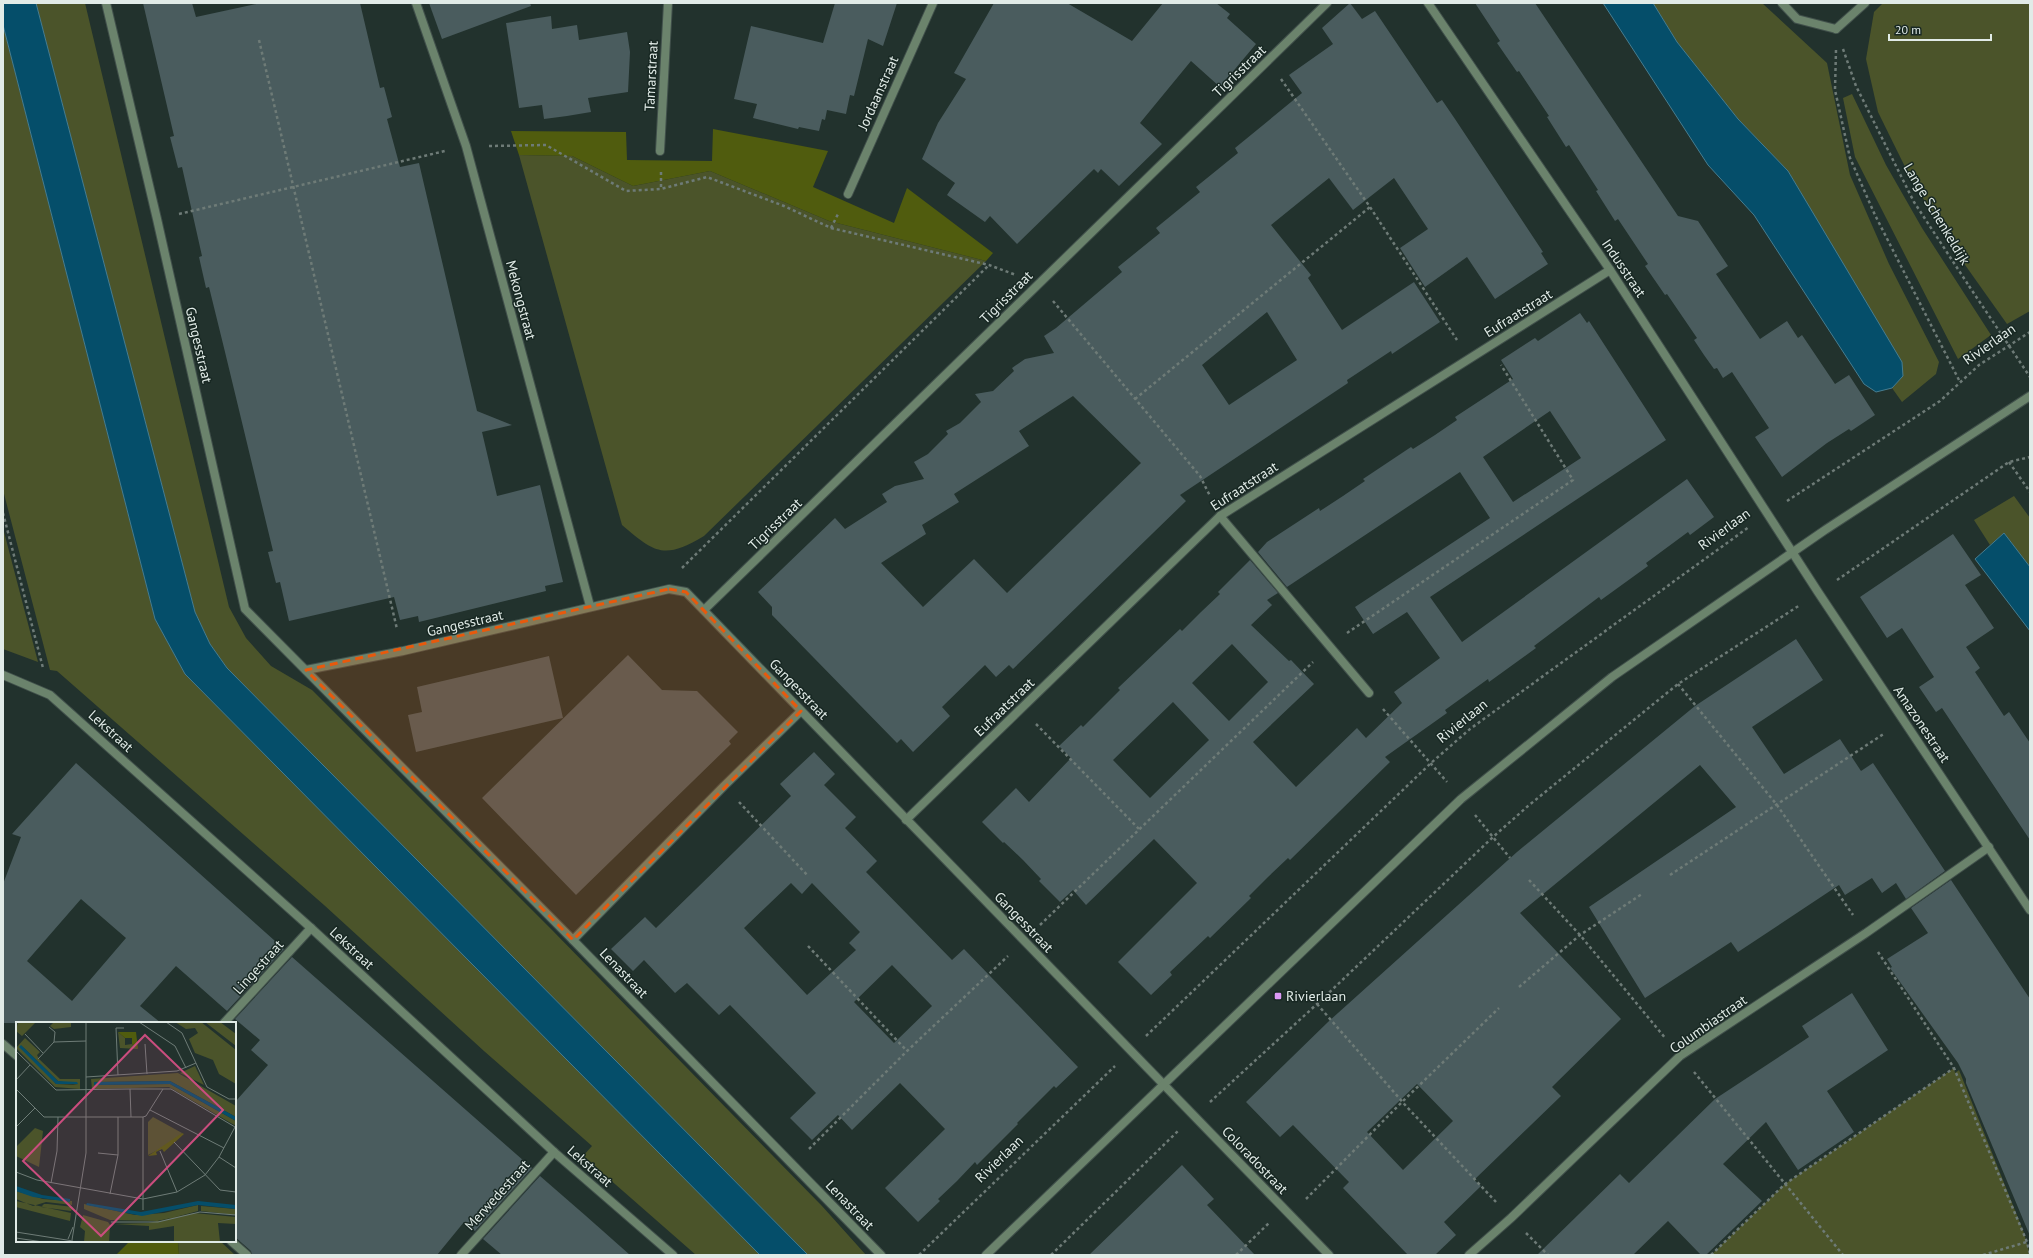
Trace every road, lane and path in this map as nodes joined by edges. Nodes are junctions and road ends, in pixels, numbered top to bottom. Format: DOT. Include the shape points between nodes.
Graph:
graph roads {
  1 [pos="106,3"];
  2 [pos="416,3"];
  3 [pos="668,3"];
  4 [pos="932,3"];
  5 [pos="1326,3"];
  6 [pos="1428,3"];
  7 [pos="1782,3"];
  8 [pos="1865,3"];
  9 [pos="1836,30"];
  10 [pos="259,40"];
  11 [pos="1268,61"];
  12 [pos="466,146"];
  13 [pos="660,151"];
  14 [pos="293,186"];
  15 [pos="848,194"];
  16 [pos="1370,207"];
  17 [pos="157,219"];
  18 [pos="989,265"];
  19 [pos="1610,270"];
  20 [pos="1038,283"];
  21 [pos="2030,332"];
  22 [pos="1490,346"];
  23 [pos="1470,359"];
  24 [pos="2030,377"];
  25 [pos="1960,382"];
  26 [pos="2030,396"];
  27 [pos="1135,399"];
  28 [pos="2030,457"];
  29 [pos="2009,462"];
  30 [pos="2030,492"];
  31 [pos="3,513"];
  32 [pos="1768,514"];
  33 [pos="1220,516"];
  34 [pos="1792,552"];
  35 [pos="669,589"];
  36 [pos="1818,592"];
  37 [pos="590,606"];
  38 [pos="704,610"];
  39 [pos="1330,645"];
  40 [pos="402,651"];
  41 [pos="306,670"];
  42 [pos="3,675"];
  43 [pos="1678,684"];
  44 [pos="1369,693"];
  45 [pos="50,695"];
  46 [pos="1021,709"];
  47 [pos="801,711"];
  48 [pos="1904,720"];
  49 [pos="1431,763"];
  50 [pos="724,786"];
  51 [pos="1461,799"];
  52 [pos="1777,805"];
  53 [pos="906,820"];
  54 [pos="1139,829"];
  55 [pos="1493,837"];
  56 [pos="1989,847"];
  57 [pos="1510,858"];
  58 [pos="1670,875"];
  59 [pos="808,876"];
  60 [pos="1642,894"];
  61 [pos="2030,910"];
  62 [pos="311,928"];
  63 [pos="1866,933"];
  64 [pos="573,940"];
  65 [pos="1024,940"];
  66 [pos="808,946"];
  67 [pos="1519,987"];
  68 [pos="1317,1004"];
  69 [pos="1499,1008"];
  70 [pos="225,1022"];
  71 [pos="3,1044"];
  72 [pos="907,1051"];
  73 [pos="1130,1051"];
  74 [pos="16,1055"];
  75 [pos="1954,1068"];
  76 [pos="1163,1084"];
  77 [pos="1402,1102"];
  78 [pos="1194,1116"];
  79 [pos="554,1152"];
  80 [pos="793,1165"];
  81 [pos="1287,1212"];
  82 [pos="1511,1218"];
  83 [pos="2029,1241"];
  84 [pos="232,1242"];
  85 [pos="247,1255"];
  86 [pos="461,1255"];
  87 [pos="673,1255"];
  88 [pos="881,1255"];
  89 [pos="919,1255"];
  90 [pos="986,1255"];
  91 [pos="1051,1255"];
  92 [pos="1236,1255"];
  93 [pos="1329,1255"];
  94 [pos="1469,1255"];
  95 [pos="1548,1255"];
  96 [pos="1711,1255"];
  97 [pos="1983,1255"];
  98 [pos="2030,1255"];
  1 -- 17 [label="street, Gangesstraat"];
  2 -- 12 [label="street, Mekongstraat"];
  3 -- 13 [label="street, Tamarstraat"];
  4 -- 15 [label="street, Jordaanstraat"];
  5 -- 11 [label="street, Tigrisstraat"];
  6 -- 19 [label="street, Indusstraat"];
  7 -- 9 [label="street" via="1797,19"];
  8 -- 9 [label="street"];
  9 -- 24 [label="path, Lange Schenkeldijk, bridge" via="1856,86 1914,202"];
  9 -- 25 [label="path" via="1835,90 1850,158 1875,215"];
  10 -- 14 [label="path"];
  11 -- 16 [label="path"];
  11 -- 20 [label="street, Tigrisstraat"];
  12 -- 14 [label="path"];
  12 -- 18 [label="path" via="546,145 626,191 661,189 707,177 784,206 831,228"];
  12 -- 37 [label="street, Mekongstraat"];
  14 -- 17 [label="path"];
  14 -- 40 [label="path"];
  16 -- 23 [label="path"];
  16 -- 27 [label="path"];
  17 -- 41 [label="street, Gangesstraat" via="245,609"];
  18 -- 20 [label="path"];
  18 -- 35 [label="path" via="681,570"];
  19 -- 22 [label="street, Eufraatstraat"];
  19 -- 32 [label="street, Indusstraat"];
  20 -- 27 [label="path"];
  20 -- 38 [label="street, Tigrisstraat"];
  21 -- 25 [label="path, Rivierlaan" via="1979,365"];
  22 -- 23 [label="street, Eufraatstraat"];
  22 -- 39 [label="path" via="1573,480"];
  23 -- 33 [label="street, Eufraatstraat"];
  25 -- 32 [label="path, Rivierlaan" via="1940,401"];
  26 -- 34 [label="street"];
  27 -- 33 [label="path" via="1200,476"];
  28 -- 29 [label="path"];
  29 -- 30 [label="path"];
  29 -- 36 [label="path"];
  31 -- 45 [label="path"];
  32 -- 34 [label="street, Indusstraat"];
  32 -- 49 [label="path, Rivierlaan" via="1470,729"];
  33 -- 39 [label="street"];
  33 -- 46 [label="street, Eufraatstraat"];
  34 -- 36 [label="street, Amazonestraat"];
  34 -- 51 [label="street" via="1612,678"];
  35 -- 37 [label="street, Gangesstraat"];
  35 -- 38 [label="street, Gangesstraat" via="686,592"];
  36 -- 43 [label="path"];
  36 -- 48 [label="street, Amazonestraat"];
  37 -- 40 [label="street, Gangesstraat"];
  38 -- 47 [label="street, Gangesstraat"];
  39 -- 44 [label="street"];
  39 -- 54 [label="path"];
  40 -- 41 [label="street, Gangesstraat"];
  41 -- 64 [label="street, Gangesstraat"];
  42 -- 45 [label="street, Lekstraat"];
  43 -- 52 [label="path"];
  43 -- 55 [label="path"];
  44 -- 49 [label="path"];
  45 -- 62 [label="street, Lekstraat"];
  46 -- 53 [label="street, Eufraatstraat"];
  46 -- 54 [label="path"];
  47 -- 50 [label="street"];
  47 -- 53 [label="street, Gangesstraat"];
  48 -- 52 [label="path"];
  48 -- 56 [label="street, Amazonestraat"];
  49 -- 51 [label="path"];
  49 -- 73 [label="path, Rivierlaan"];
  50 -- 59 [label="path"];
  50 -- 64 [label="street"];
  51 -- 55 [label="path"];
  51 -- 76 [label="street"];
  52 -- 58 [label="path"];
  52 -- 63 [label="path"];
  53 -- 65 [label="street, Gangesstraat"];
  54 -- 65 [label="path"];
  55 -- 57 [label="path"];
  55 -- 68 [label="path"];
  56 -- 61 [label="street, Amazonestraat"];
  56 -- 63 [label="street, Columbiastraat"];
  60 -- 67 [label="path" via="1580,935"];
  62 -- 70 [label="street, Lingestraat"];
  62 -- 79 [label="street, Lekstraat"];
  63 -- 75 [label="path"];
  63 -- 82 [label="street, Columbiastraat" via="1680,1056"];
  64 -- 80 [label="street, Lenastraat"];
  65 -- 72 [label="path"];
  65 -- 73 [label="street, Gangesstraat"];
  66 -- 72 [label="path"];
  68 -- 77 [label="path"];
  68 -- 78 [label="path"];
  69 -- 77 [label="path"];
  71 -- 74 [label="street"];
  72 -- 80 [label="path"];
  73 -- 76 [label="street, Gangesstraat"];
  73 -- 89 [label="path, Rivierlaan"];
  75 -- 83 [label="path"];
  75 -- 96 [label="path" via="1785,1184"];
  76 -- 78 [label="street, Coloradostraat"];
  76 -- 90 [label="street"];
  77 -- 81 [label="path"];
  77 -- 82 [label="path"];
  78 -- 81 [label="street, Coloradostraat"];
  78 -- 91 [label="path"];
  79 -- 86 [label="street, Merwedestraat"];
  79 -- 87 [label="street, Lekstraat"];
  80 -- 88 [label="street, Lenastraat"];
  81 -- 92 [label="path"];
  81 -- 93 [label="street, Coloradostraat"];
  82 -- 94 [label="street, Columbiastraat"];
  82 -- 95 [label="path"];
  83 -- 97 [label="path"];
  83 -- 98 [label="path"];
  84 -- 85 [label="street"];
}
